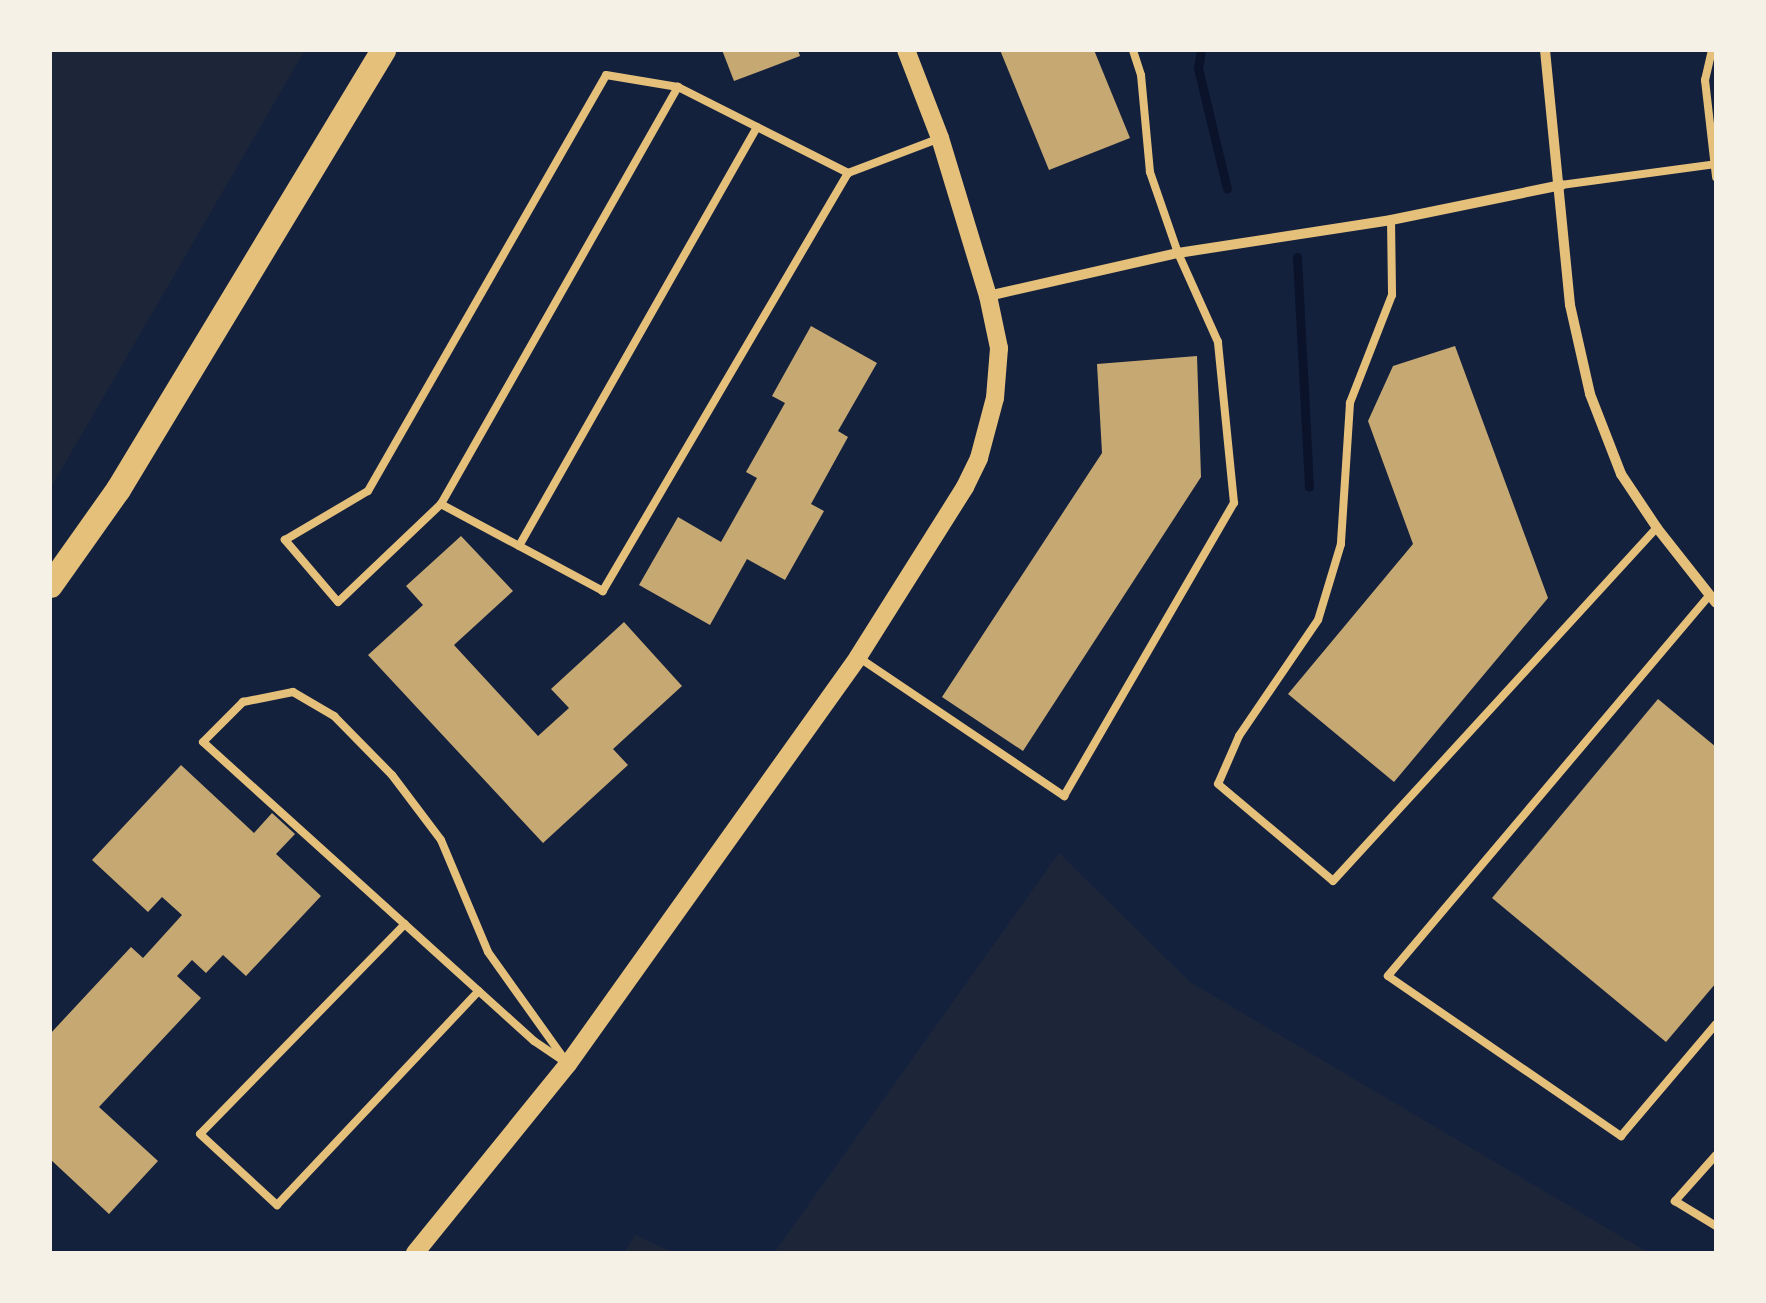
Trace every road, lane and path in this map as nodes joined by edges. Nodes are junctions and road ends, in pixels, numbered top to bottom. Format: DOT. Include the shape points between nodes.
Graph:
graph roads {
  1 [pos="383,50"];
  2 [pos="906,50"];
  3 [pos="1133,50"];
  4 [pos="1545,50"];
  5 [pos="1712,50"];
  6 [pos="678,87"];
  7 [pos="758,127"];
  8 [pos="940,138"];
  9 [pos="1714,164"];
  10 [pos="848,172"];
  11 [pos="1716,177"];
  12 [pos="1561,185"];
  13 [pos="1391,220"];
  14 [pos="1178,252"];
  15 [pos="988,296"];
  16 [pos="441,504"];
  17 [pos="1656,528"];
  18 [pos="519,546"];
  19 [pos="50,585"];
  20 [pos="1712,600"];
  21 [pos="858,657"];
  22 [pos="405,924"];
  23 [pos="479,991"];
  24 [pos="1716,1024"];
  25 [pos="568,1064"];
  26 [pos="1716,1155"];
  27 [pos="1716,1226"];
  28 [pos="415,1253"];
  1 -- 19 [label="main road" via="118,489"];
  2 -- 8 [label="street"];
  3 -- 14 [label="lane" via="1150,172"];
  4 -- 12 [label="street"];
  5 -- 9 [label="lane" via="1704,80"];
  6 -- 7 [label="lane"];
  6 -- 16 [label="lane"];
  6 -- 16 [label="lane" via="606,75 368,491 285,540 338,602"];
  7 -- 10 [label="lane"];
  7 -- 18 [label="lane"];
  8 -- 10 [label="lane"];
  8 -- 15 [label="street"];
  9 -- 11 [label="lane"];
  9 -- 12 [label="lane"];
  10 -- 18 [label="lane" via="603,591"];
  12 -- 13 [label="street"];
  12 -- 17 [label="street" via="1570,305 1590,394 1621,474"];
  13 -- 14 [label="street"];
  13 -- 17 [label="lane" via="1392,296 1350,403 1341,544 1318,620 1239,736 1218,784 1333,881"];
  14 -- 15 [label="street"];
  14 -- 21 [label="lane" via="1218,342 1234,502 1064,796"];
  15 -- 21 [label="street" via="999,348 995,398 979,458"];
  16 -- 18 [label="lane"];
  17 -- 20 [label="street"];
  20 -- 24 [label="lane" via="1388,976 1621,1136"];
  21 -- 25 [label="street"];
  22 -- 23 [label="lane"];
  22 -- 23 [label="lane" via="200,1134 277,1205"];
  22 -- 25 [label="lane" via="203,742 243,702 293,692 334,716 392,775 441,840 488,952"];
  23 -- 25 [label="lane"];
  25 -- 28 [label="street"];
  26 -- 27 [label="lane" via="1675,1201"];
}
